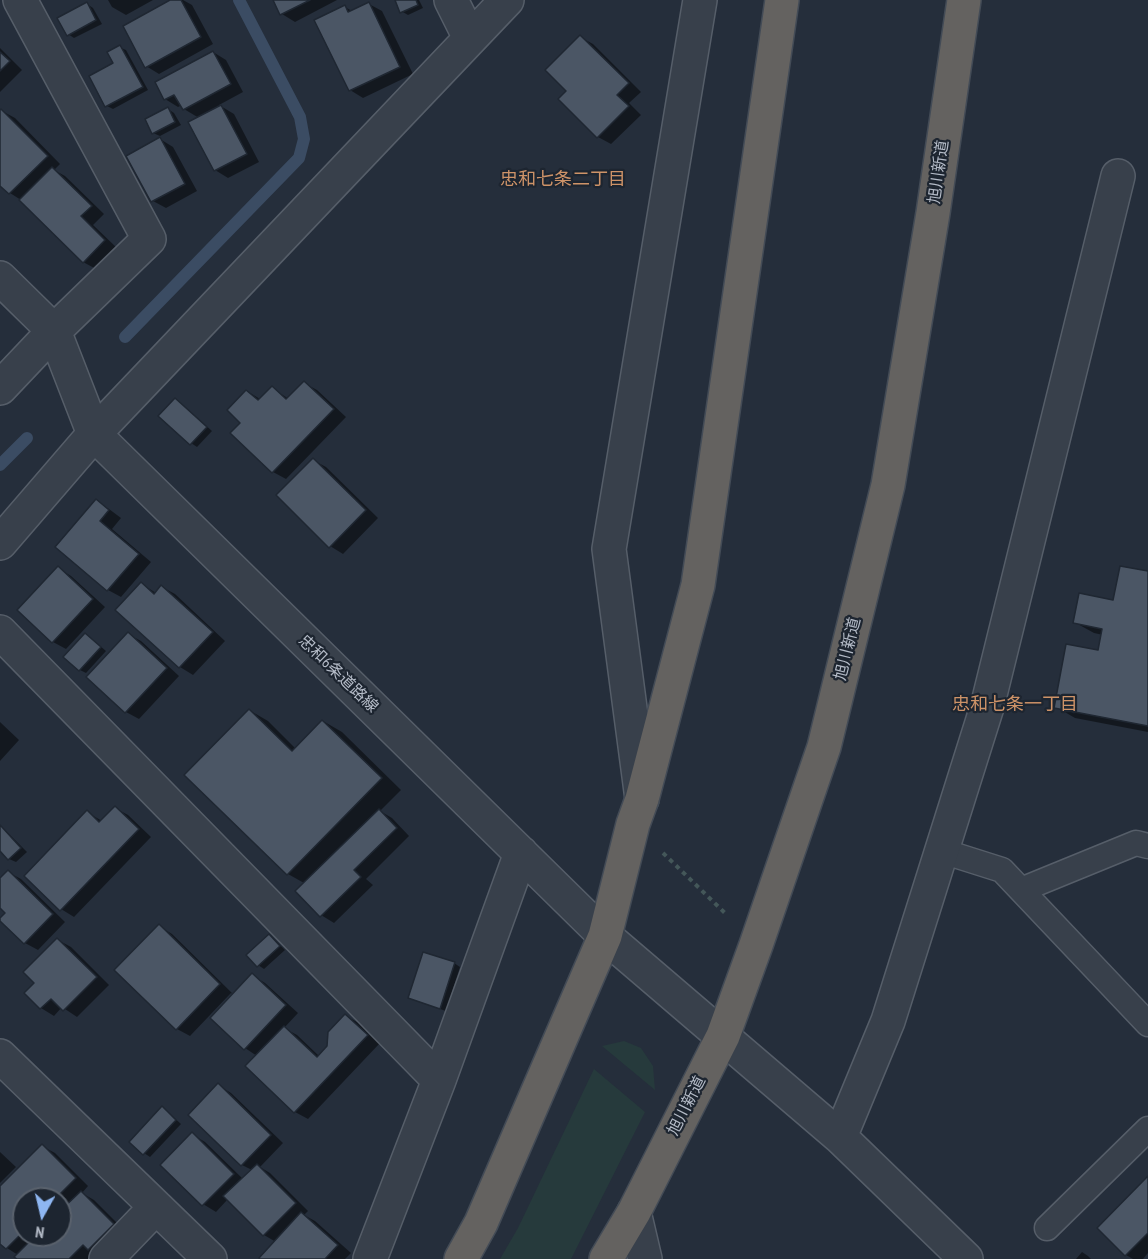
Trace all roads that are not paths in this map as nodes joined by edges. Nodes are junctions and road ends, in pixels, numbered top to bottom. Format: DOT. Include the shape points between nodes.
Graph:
graph roads {
  1 [pos="20,0"];
  2 [pos="451,0"];
  3 [pos="507,0"];
  4 [pos="700,0"];
  5 [pos="782,0"];
  6 [pos="964,0"];
  7 [pos="470,38"];
  8 [pos="1118,176"];
  9 [pos="0,278"];
  10 [pos="54,331"];
  11 [pos="0,388"];
  12 [pos="94,434"];
  13 [pos="0,543"];
  14 [pos="0,632"];
  15 [pos="638,811"];
  16 [pos="1148,846"];
  17 [pos="942,851"];
  18 [pos="521,853"];
  19 [pos="1021,890"];
  20 [pos="605,936"];
  21 [pos="1148,1024"];
  22 [pos="723,1036"];
  23 [pos="0,1056"];
  24 [pos="439,1080"];
  25 [pos="1148,1129"];
  26 [pos="840,1137"];
  27 [pos="156,1207"];
  28 [pos="634,1212"];
  29 [pos="1047,1228"];
  30 [pos="106,1259"];
  31 [pos="210,1259"];
  32 [pos="370,1259"];
  33 [pos="461,1259"];
  34 [pos="606,1259"];
  35 [pos="645,1259"];
  36 [pos="966,1259"];
  1 -- 10 [label="street" via="149,239"];
  2 -- 7 [label="street"];
  3 -- 7 [label="street"];
  4 -- 15 [label="street" via="609,549"];
  5 -- 15 [label="highway" via="698,585"];
  6 -- 22 [label="highway, 旭川新道" via="888,484 824,747"];
  7 -- 12 [label="street"];
  8 -- 17 [label="street" via="987,707"];
  9 -- 10 [label="street, 忠和6条道路線"];
  10 -- 11 [label="street"];
  10 -- 12 [label="street, 忠和6条道路線"];
  12 -- 13 [label="street"];
  12 -- 18 [label="street, 忠和6条道路線"];
  14 -- 24 [label="street"];
  15 -- 20 [label="highway"];
  16 -- 19 [label="lane" via="1136,843"];
  17 -- 19 [label="lane" via="1002,870"];
  17 -- 26 [label="street" via="888,1021"];
  18 -- 20 [label="street, 忠和6条道路線"];
  18 -- 24 [label="street"];
  19 -- 21 [label="lane"];
  20 -- 22 [label="street, 忠和6条道路線"];
  20 -- 33 [label="highway" via="481,1223"];
  22 -- 26 [label="street, 忠和6条道路線"];
  22 -- 28 [label="highway, 旭川新道"];
  23 -- 27 [label="street"];
  24 -- 32 [label="street"];
  25 -- 29 [label="lane"];
  26 -- 36 [label="street, 忠和6条道路線"];
  27 -- 30 [label="street"];
  27 -- 31 [label="street"];
  28 -- 34 [label="highway, 旭川新道"];
  28 -- 35 [label="street"];
}
